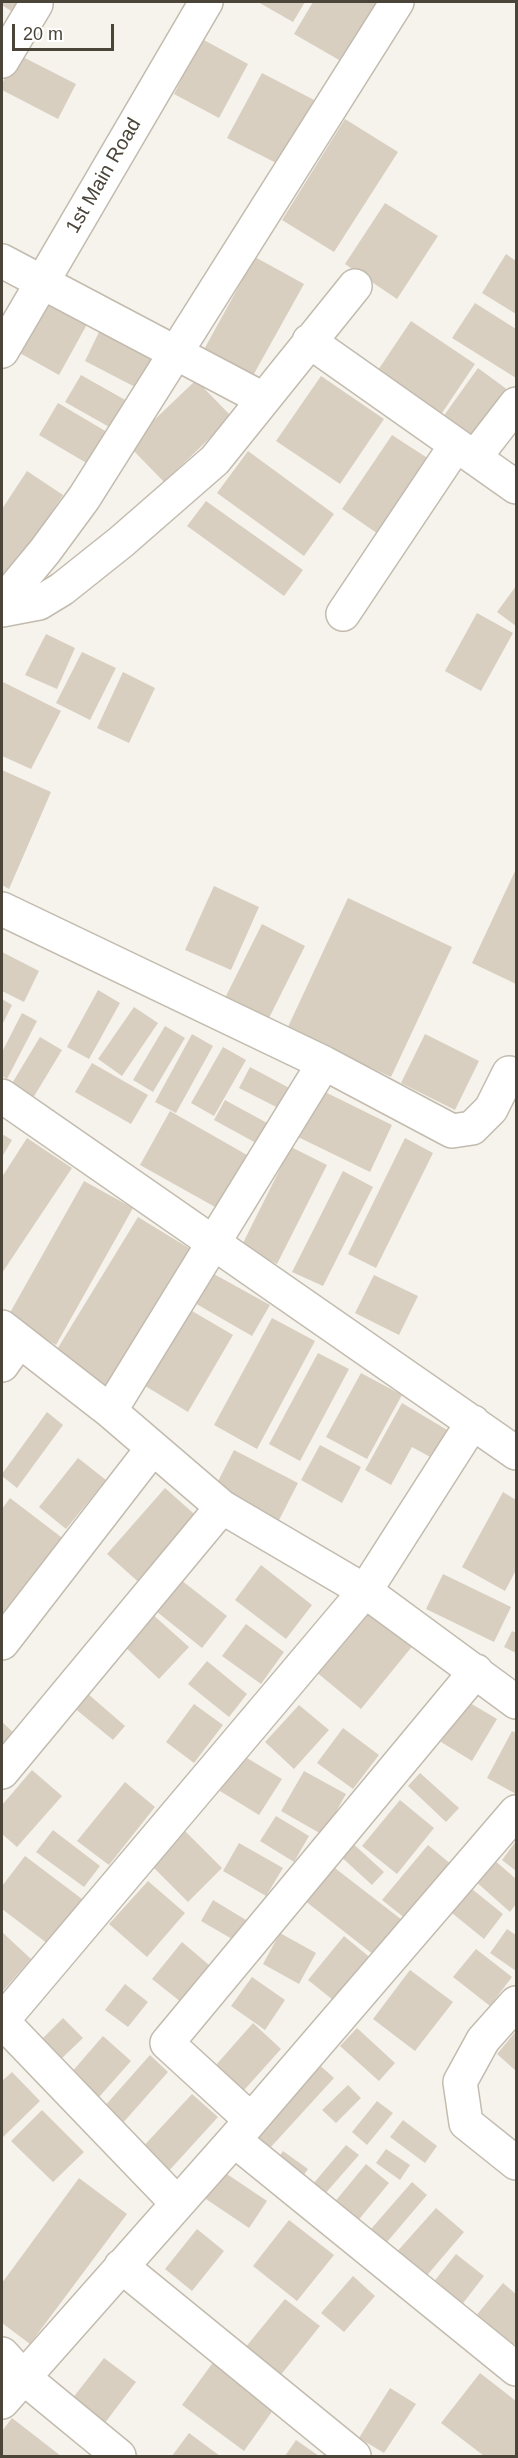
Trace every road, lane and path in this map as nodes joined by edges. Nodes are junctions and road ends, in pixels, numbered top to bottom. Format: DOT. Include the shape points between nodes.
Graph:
graph roads {
  1 [pos="206,2"];
  2 [pos="397,2"];
  3 [pos="36,4"];
  4 [pos="2,61"];
  5 [pos="2,261"];
  6 [pos="42,282"];
  7 [pos="355,286"];
  8 [pos="309,341"];
  9 [pos="2,351"];
  10 [pos="175,354"];
  11 [pos="263,399"];
  12 [pos="516,404"];
  13 [pos="465,451"];
  14 [pos="516,487"];
  15 [pos="2,603"];
  16 [pos="2,610"];
  17 [pos="343,614"];
  18 [pos="2,909"];
  19 [pos="324,1063"];
  20 [pos="509,1073"];
  21 [pos="2,1096"];
  22 [pos="212,1242"];
  23 [pos="7,1344"];
  24 [pos="110,1412"];
  25 [pos="472,1422"];
  26 [pos="152,1449"];
  27 [pos="516,1453"];
  28 [pos="222,1508"];
  29 [pos="365,1591"];
  30 [pos="2,1643"];
  31 [pos="476,1671"];
  32 [pos="516,1702"];
  33 [pos="2,1772"];
  34 [pos="516,1812"];
  35 [pos="516,2003"];
  36 [pos="2,2021"];
  37 [pos="242,2129"];
  38 [pos="516,2163"];
  39 [pos="177,2203"];
  40 [pos="121,2266"];
  41 [pos="12,2366"];
  42 [pos="516,2369"];
  43 [pos="2,2402"];
  44 [pos="119,2457"];
  45 [pos="354,2457"];
  1 -- 6 [label="street, 1st Main Road"];
  2 -- 10 [label="street"];
  3 -- 4 [label="street"];
  5 -- 6 [label="street"];
  6 -- 9 [label="street, 1st Main Road"];
  6 -- 10 [label="street"];
  7 -- 8 [label="street"];
  8 -- 11 [label="street"];
  8 -- 13 [label="street"];
  10 -- 11 [label="street"];
  10 -- 15 [label="street" via="84,498"];
  11 -- 16 [label="street" via="215,460 121,542 39,603"];
  12 -- 13 [label="street"];
  13 -- 14 [label="street"];
  13 -- 17 [label="street"];
  18 -- 19 [label="street"];
  19 -- 20 [label="street" via="452,1131 472,1128 490,1109"];
  19 -- 22 [label="street"];
  21 -- 22 [label="street"];
  22 -- 24 [label="street"];
  22 -- 25 [label="street"];
  23 -- 24 [label="street"];
  24 -- 26 [label="street"];
  25 -- 27 [label="street"];
  25 -- 29 [label="street"];
  26 -- 28 [label="street"];
  26 -- 30 [label="street"];
  28 -- 29 [label="street"];
  28 -- 33 [label="street"];
  29 -- 31 [label="street"];
  29 -- 36 [label="street"];
  31 -- 32 [label="street"];
  31 -- 37 [label="street" via="167,2043"];
  34 -- 37 [label="street"];
  35 -- 38 [label="street" via="483,2040 460,2082 466,2123"];
  36 -- 39 [label="street"];
  37 -- 39 [label="street"];
  37 -- 42 [label="street"];
  39 -- 40 [label="street"];
  40 -- 41 [label="street"];
  40 -- 45 [label="street"];
  41 -- 43 [label="street"];
  41 -- 44 [label="street"];
}
